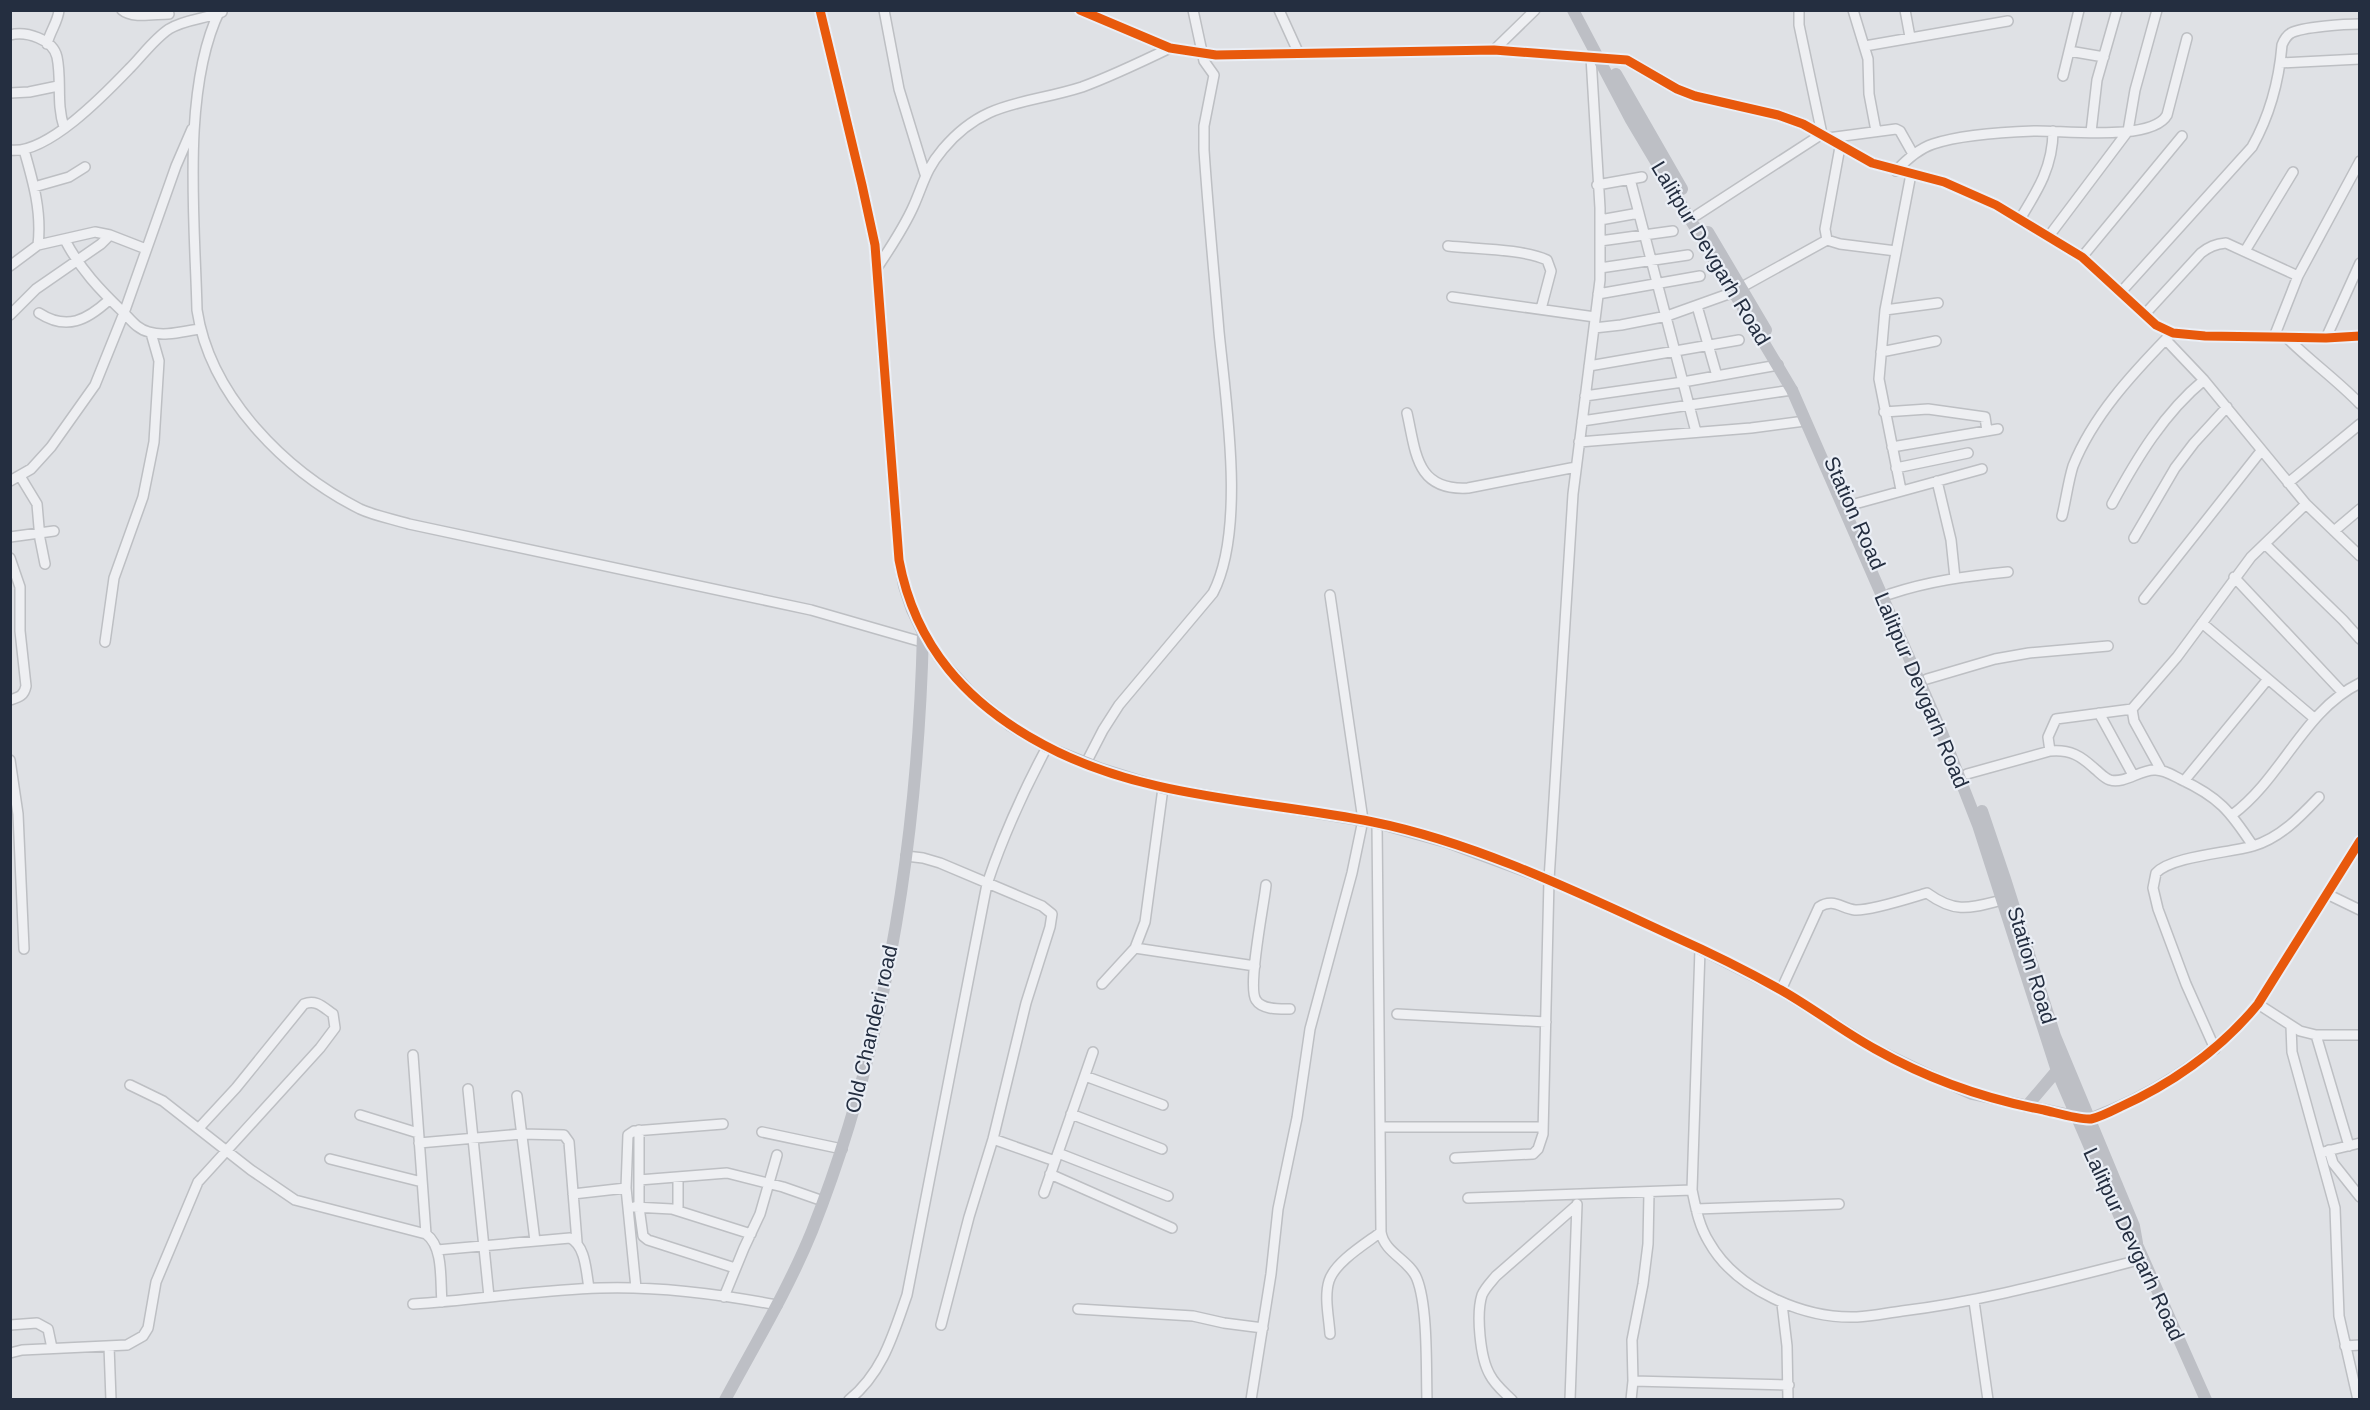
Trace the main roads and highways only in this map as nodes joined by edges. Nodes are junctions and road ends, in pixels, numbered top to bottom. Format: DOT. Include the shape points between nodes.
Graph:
graph roads {
  1 [pos="820,10"];
  2 [pos="1573,10"];
  3 [pos="1582,10"];
  4 [pos="1599,58"];
  5 [pos="1738,289"];
  6 [pos="922,638"];
  7 [pos="2061,1067"];
  8 [pos="2026,1107"];
  9 [pos="2076,1116"];
  10 [pos="2089,1119"];
  11 [pos="2140,1253"];
  12 [pos="725,1400"];
  13 [pos="2206,1400"];
  1 -- 6 [label="main road" via="874,245 899,560"];
  2 -- 4 [label="main road, Lalitpur Devgarh Road"];
  3 -- 4 [label="main road, Station Road"];
  4 -- 5 [label="main road, Station Road" via="1697,215"];
  4 -- 5 [label="main road, Lalitpur Devgarh Road" via="1632,120"];
  5 -- 7 [label="main road, Lalitpur Devgarh Road" via="1792,390 1942,733 1978,825"];
  5 -- 7 [label="main road, Station Road" via="1806,402 1967,774 1991,836"];
  6 -- 8 [label="main road" via="972,694 1009,725 1047,747 1163,788 1363,820 1449,843 1549,880 1700,949 1781,990 1875,1049 1927,1074 1972,1094"];
  6 -- 12 [label="main road, Old Chanderi road" via="918,750 906,856 865,1069 842,1149 797,1264"];
  7 -- 8 [label="main road"];
  7 -- 9 [label="main road, Lalitpur Devgarh Road"];
  7 -- 10 [label="main road, Station Road"];
  8 -- 9 [label="main road"];
  9 -- 10 [label="main road"];
  9 -- 11 [label="main road, Lalitpur Devgarh Road" via="2126,1231"];
  10 -- 11 [label="main road, Station Road" via="2134,1226"];
  11 -- 13 [label="main road, Lalitpur Devgarh Road"];
}
